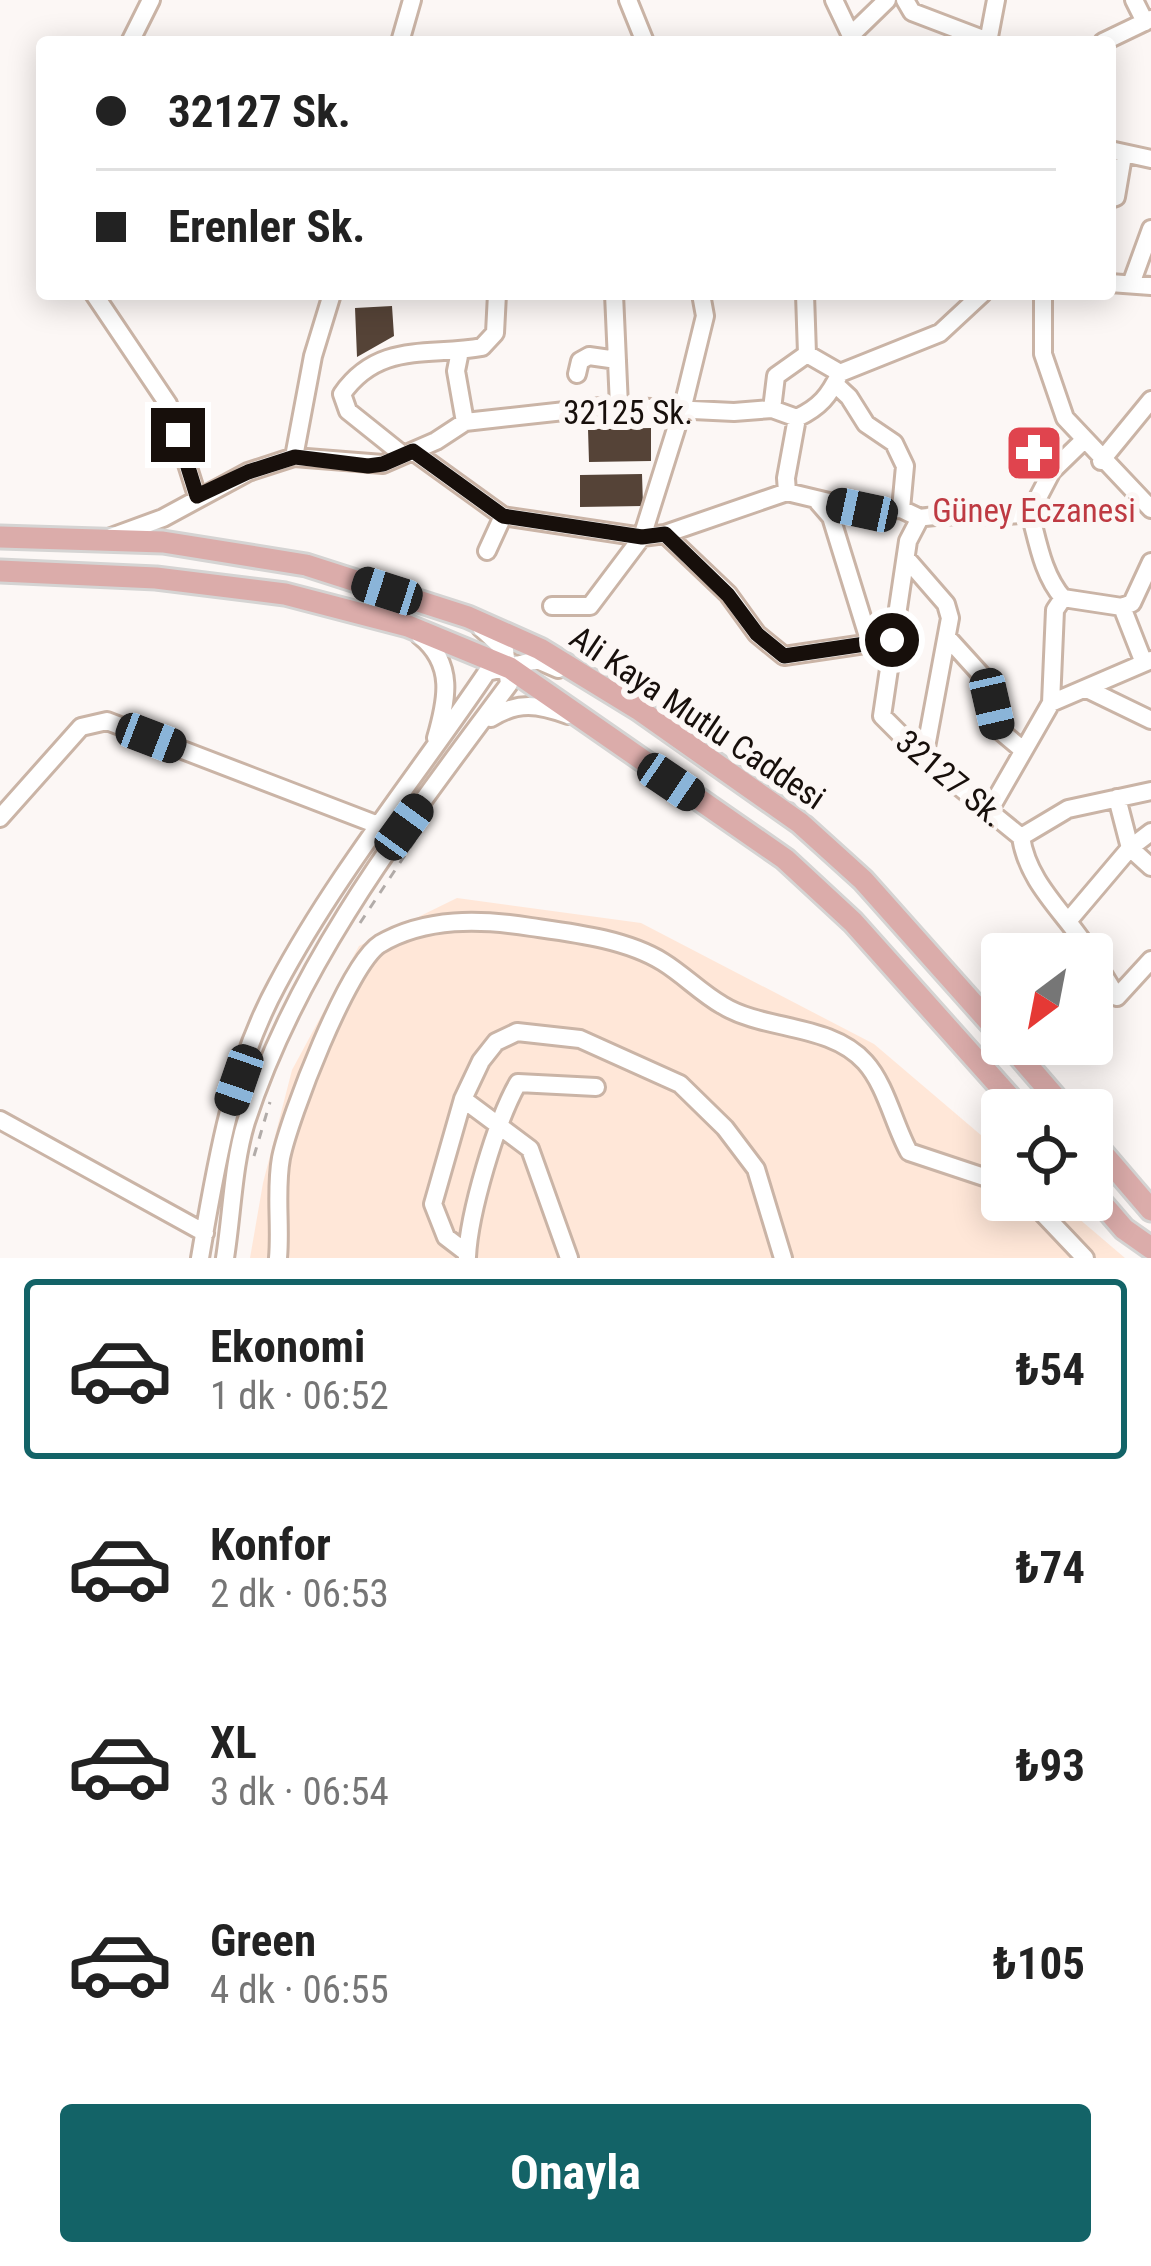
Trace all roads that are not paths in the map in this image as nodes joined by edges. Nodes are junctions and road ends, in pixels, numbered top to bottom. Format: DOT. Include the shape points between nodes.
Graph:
graph roads {
  1 [pos="151,0"];
  2 [pos="412,0"];
  3 [pos="628,0"];
  4 [pos="834,0"];
  5 [pos="887,0"];
  6 [pos="905,0"];
  7 [pos="997,0"];
  8 [pos="1142,10"];
  9 [pos="133,36"];
  10 [pos="402,36"];
  11 [pos="643,36"];
  12 [pos="848,36"];
  13 [pos="973,36"];
  14 [pos="989,36"];
  15 [pos="1110,36"];
  16 [pos="1116,153"];
  17 [pos="1151,159"];
  18 [pos="1116,196"];
  19 [pos="1151,229"];
  20 [pos="1116,284"];
  21 [pos="1130,284"];
  22 [pos="1151,286"];
  23 [pos="98,300"];
  24 [pos="330,300"];
  25 [pos="497,300"];
  26 [pos="614,300"];
  27 [pos="702,300"];
  28 [pos="806,300"];
  29 [pos="963,300"];
  30 [pos="1045,300"];
  31 [pos="460,351"];
  32 [pos="807,354"];
  33 [pos="617,360"];
  34 [pos="577,374"];
  35 [pos="838,379"];
  36 [pos="1151,400"];
  37 [pos="619,406"];
  38 [pos="772,409"];
  39 [pos="682,410"];
  40 [pos="796,418"];
  41 [pos="465,422"];
  42 [pos="1084,440"];
  43 [pos="408,453"];
  44 [pos="295,457"];
  45 [pos="1101,461"];
  46 [pos="788,492"];
  47 [pos="197,496"];
  48 [pos="817,501"];
  49 [pos="901,509"];
  50 [pos="1151,509"];
  51 [pos="1030,513"];
  52 [pos="503,516"];
  53 [pos="163,518"];
  54 [pos="920,518"];
  55 [pos="665,534"];
  56 [pos="0,537"];
  57 [pos="111,537"];
  58 [pos="642,537"];
  59 [pos="163,542"];
  60 [pos="487,551"];
  61 [pos="906,558"];
  62 [pos="1151,562"];
  63 [pos="0,571"];
  64 [pos="1063,598"];
  65 [pos="552,606"];
  66 [pos="1122,608"];
  67 [pos="468,617"];
  68 [pos="408,626"];
  69 [pos="946,637"];
  70 [pos="892,640"];
  71 [pos="871,643"];
  72 [pos="1148,661"];
  73 [pos="510,676"];
  74 [pos="601,686"];
  75 [pos="1087,689"];
  76 [pos="1051,703"];
  77 [pos="579,719"];
  78 [pos="1151,720"];
  79 [pos="480,724"];
  80 [pos="1023,750"];
  81 [pos="430,756"];
  82 [pos="924,758"];
  83 [pos="1151,790"];
  84 [pos="1117,798"];
  85 [pos="989,811"];
  86 [pos="0,818"];
  87 [pos="379,825"];
  88 [pos="1151,832"];
  89 [pos="1021,838"];
  90 [pos="1130,848"];
  91 [pos="1151,867"];
  92 [pos="1069,920"];
  93 [pos="1078,933"];
  94 [pos="1150,962"];
  95 [pos="1113,990"];
  96 [pos="981,1012"];
  97 [pos="1027,1065"];
  98 [pos="596,1087"];
  99 [pos="1002,1089"];
  100 [pos="1048,1089"];
  101 [pos="464,1099"];
  102 [pos="0,1120"];
  103 [pos="501,1124"];
  104 [pos="1113,1166"];
  105 [pos="981,1177"];
  106 [pos="1151,1210"];
  107 [pos="1113,1216"];
  108 [pos="1050,1221"];
  109 [pos="205,1233"];
  110 [pos="1151,1248"];
  111 [pos="782,1251"];
  112 [pos="467,1256"];
  113 [pos="200,1258"];
  114 [pos="225,1258"];
  115 [pos="278,1258"];
  116 [pos="569,1258"];
  117 [pos="796,1258"];
  118 [pos="1085,1258"];
  1 -- 9 [label="street"];
  2 -- 10 [label="street"];
  3 -- 11 [label="street"];
  4 -- 12 [label="street"];
  5 -- 12 [label="street"];
  6 -- 13 [label="street" via="912,12"];
  7 -- 14 [label="street"];
  8 -- 15 [label="street"];
  16 -- 17 [label="street"];
  16 -- 18 [label="street"];
  19 -- 21 [label="street"];
  20 -- 21 [label="street"];
  21 -- 22 [label="street"];
  23 -- 47 [label="street" via="168,404"];
  24 -- 44 [label="street"];
  25 -- 31 [label="street" via="495,332 482,347"];
  26 -- 33 [label="street"];
  27 -- 39 [label="street"];
  28 -- 32 [label="street"];
  29 -- 35 [label="street" via="940,333"];
  30 -- 42 [label="street" via="1043,354 1065,418"];
  31 -- 41 [label="street"];
  31 -- 43 [label="street" via="401,354 353,378 342,394 348,411"];
  32 -- 35 [label="street"];
  32 -- 38 [label="street" via="776,376"];
  33 -- 34 [label="street" via="589,356"];
  33 -- 37 [label="street"];
  35 -- 40 [label="street" via="816,409"];
  35 -- 49 [label="street" via="905,466"];
  36 -- 45 [label="street"];
  37 -- 39 [label="street, 32125 Sk."];
  37 -- 41 [label="street, 32125 Sk."];
  38 -- 39 [label="street, 32125 Sk."];
  38 -- 40 [label="street, 32125 Sk."];
  39 -- 58 [label="street"];
  40 -- 46 [label="street"];
  41 -- 43 [label="street, 32125 Sk."];
  42 -- 45 [label="street"];
  42 -- 51 [label="street" via="1052,471"];
  43 -- 44 [label="street" via="368,466"];
  43 -- 52 [label="street"];
  44 -- 47 [label="street"];
  45 -- 50 [label="street"];
  46 -- 48 [label="street"];
  46 -- 55 [label="street"];
  47 -- 53 [label="street"];
  48 -- 49 [label="street"];
  48 -- 71 [label="street" via="831,517"];
  49 -- 54 [label="street"];
  51 -- 54 [label="street"];
  51 -- 64 [label="street" via="1042,561"];
  52 -- 58 [label="street"];
  52 -- 60 [label="street"];
  53 -- 57 [label="street"];
  53 -- 59 [label="street"];
  54 -- 61 [label="street"];
  55 -- 58 [label="street"];
  55 -- 71 [label="street" via="784,656"];
  56 -- 57 [label="main road, Ali Kaya Mutlu Caddesi"];
  57 -- 59 [label="main road, Ali Kaya Mutlu Caddesi"];
  58 -- 65 [label="street" via="590,606"];
  59 -- 67 [label="main road, Ali Kaya Mutlu Caddesi" via="306,565"];
  61 -- 69 [label="street" via="946,604"];
  61 -- 70 [label="street"];
  62 -- 66 [label="street"];
  63 -- 68 [label="main road, Ali Kaya Mutlu Caddesi" via="285,594"];
  64 -- 66 [label="street"];
  64 -- 76 [label="street" via="1055,610"];
  66 -- 72 [label="street"];
  67 -- 73 [label="street" via="505,650"];
  67 -- 74 [label="main road, Ali Kaya Mutlu Caddesi"];
  68 -- 73 [label="main road, Ali Kaya Mutlu Caddesi"];
  68 -- 81 [label="street" via="433,646 447,677"];
  69 -- 80 [label="street" via="986,680 998,729"];
  69 -- 82 [label="street"];
  70 -- 71 [label="street"];
  70 -- 82 [label="street, 32127 Sk." via="882,716"];
  72 -- 75 [label="street"];
  73 -- 74 [label="street" via="537,660"];
  73 -- 77 [label="main road, Ali Kaya Mutlu Caddesi"];
  73 -- 79 [label="street"];
  73 -- 81 [label="street" via="487,672"];
  74 -- 96 [label="main road, Ali Kaya Mutlu Caddesi" via="816,837"];
  75 -- 76 [label="street"];
  75 -- 78 [label="street"];
  76 -- 80 [label="street"];
  77 -- 79 [label="street" via="538,704 508,707"];
  77 -- 99 [label="main road, Ali Kaya Mutlu Caddesi" via="785,859 854,922"];
  79 -- 114 [label="street" via="322,952 281,1031 244,1128"];
  80 -- 85 [label="street"];
  81 -- 87 [label="street"];
  82 -- 85 [label="street, 32127 Sk."];
  83 -- 84 [label="street"];
  84 -- 89 [label="street" via="1067,809"];
  84 -- 90 [label="street"];
  85 -- 89 [label="street, 32127 Sk."];
  86 -- 87 [label="street" via="81,727 107,721"];
  87 -- 109 [label="street" via="275,987 229,1110"];
  88 -- 90 [label="street"];
  89 -- 92 [label="street" via="1035,881"];
  90 -- 91 [label="street"];
  90 -- 92 [label="street"];
  92 -- 93 [label="street"];
  94 -- 95 [label="street" via="1117,997"];
  97 -- 100 [label="main road"];
  98 -- 103 [label="street" via="518,1083"];
  101 -- 103 [label="street"];
  101 -- 111 [label="street" via="496,1042 517,1032 580,1039 680,1084 756,1169"];
  101 -- 112 [label="street" via="433,1204 446,1237"];
  102 -- 109 [label="street"];
  103 -- 112 [label="street"];
  103 -- 116 [label="street" via="530,1149"];
  104 -- 106 [label="main road"];
  105 -- 115 [label="street" via="908,1152 866,1063 848,1050 728,1010 662,961 576,933 439,923 375,947 328,1029 281,1156"];
  107 -- 110 [label="main road"];
  108 -- 118 [label="street"];
  109 -- 113 [label="street"];
  111 -- 117 [label="street"];
}
